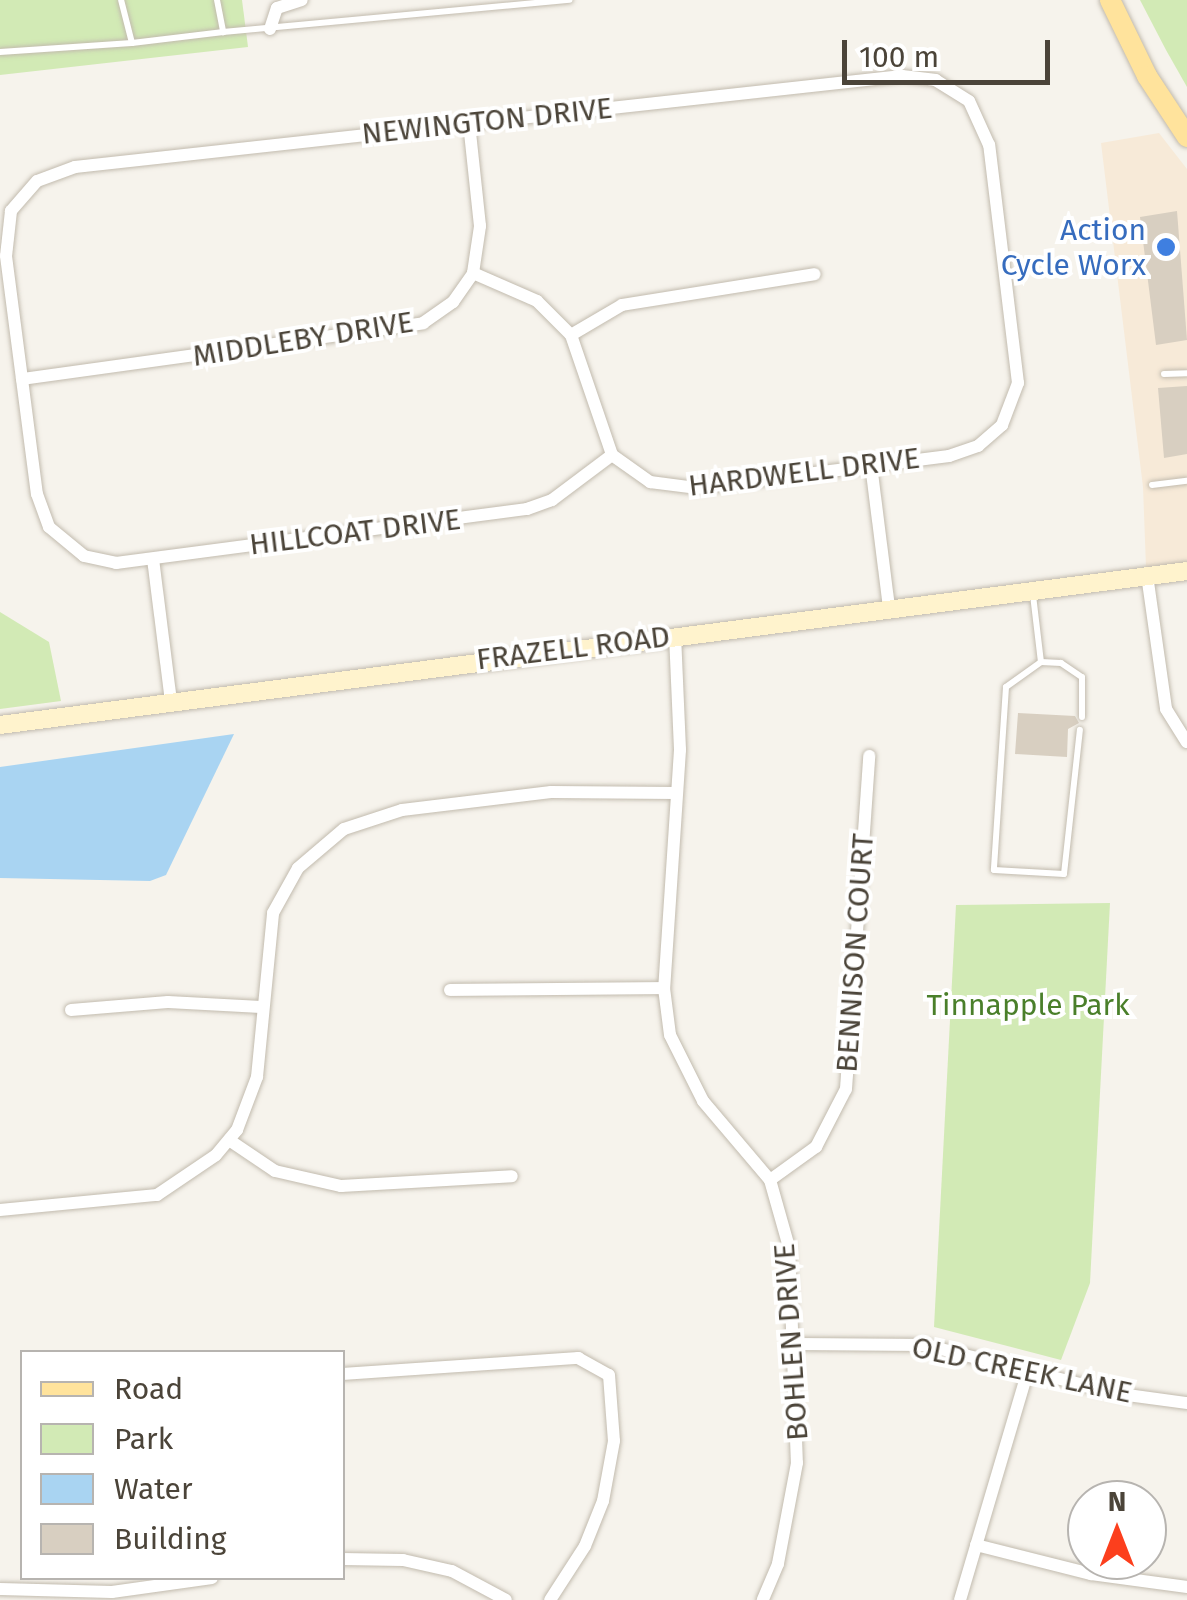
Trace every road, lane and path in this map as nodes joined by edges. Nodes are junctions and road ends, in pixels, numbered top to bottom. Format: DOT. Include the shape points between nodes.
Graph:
graph roads {
  1 [pos="121,0"];
  2 [pos="217,0"];
  3 [pos="302,0"];
  4 [pos="570,0"];
  5 [pos="1110,0"];
  6 [pos="270,30"];
  7 [pos="223,32"];
  8 [pos="132,43"];
  9 [pos="0,52"];
  10 [pos="469,123"];
  11 [pos="1187,137"];
  12 [pos="473,273"];
  13 [pos="815,274"];
  14 [pos="571,335"];
  15 [pos="1187,373"];
  16 [pos="1164,374"];
  17 [pos="22,379"];
  18 [pos="1002,425"];
  19 [pos="612,455"];
  20 [pos="872,465"];
  21 [pos="1187,481"];
  22 [pos="1152,485"];
  23 [pos="153,558"];
  24 [pos="1187,571"];
  25 [pos="1147,576"];
  26 [pos="1032,588"];
  27 [pos="889,607"];
  28 [pos="675,635"];
  29 [pos="1042,662"];
  30 [pos="172,701"];
  31 [pos="1082,716"];
  32 [pos="0,725"];
  33 [pos="1080,730"];
  34 [pos="1187,742"];
  35 [pos="869,756"];
  36 [pos="676,793"];
  37 [pos="664,988"];
  38 [pos="450,990"];
  39 [pos="261,1007"];
  40 [pos="71,1010"];
  41 [pos="228,1140"];
  42 [pos="512,1176"];
  43 [pos="770,1180"];
  44 [pos="0,1210"];
  45 [pos="797,1344"];
  46 [pos="1028,1370"];
  47 [pos="345,1374"];
  48 [pos="1187,1402"];
  49 [pos="976,1545"];
  50 [pos="345,1560"];
  51 [pos="183,1580"];
  52 [pos="111,1585"];
  53 [pos="1187,1587"];
  54 [pos="0,1589"];
  55 [pos="506,1600"];
  56 [pos="550,1600"];
  57 [pos="763,1600"];
  58 [pos="960,1600"];
  1 -- 8 [label="lane"];
  2 -- 7 [label="lane"];
  3 -- 6 [label="street" via="276,8"];
  4 -- 6 [label="lane"];
  5 -- 11 [label="main road" via="1146,76"];
  6 -- 7 [label="lane"];
  7 -- 8 [label="lane"];
  8 -- 9 [label="lane"];
  10 -- 12 [label="street" via="480,226"];
  10 -- 17 [label="street, NEWINGTON DRIVE" via="74,167 37,181 12,211 6,256"];
  10 -- 18 [label="street, NEWINGTON DRIVE" via="902,76 936,80 958,92 978,116 989,145 1018,383"];
  12 -- 14 [label="street" via="537,301"];
  12 -- 17 [label="street, MIDDLEBY DRIVE" via="452,302 424,323 397,330"];
  13 -- 14 [label="street" via="622,306"];
  14 -- 19 [label="street"];
  15 -- 16 [label="lane"];
  17 -- 23 [label="street, HILLCOAT DRIVE" via="41,511 58,539 84,556 116,563"];
  18 -- 20 [label="street, HARDWELL DRIVE" via="978,446 950,456"];
  19 -- 20 [label="street, HARDWELL DRIVE" via="640,476 671,487"];
  19 -- 23 [label="street, HILLCOAT DRIVE" via="552,500 527,509"];
  20 -- 27 [label="street"];
  21 -- 22 [label="lane"];
  23 -- 30 [label="street"];
  24 -- 25 [label="street, FRAZELL ROAD"];
  25 -- 26 [label="street, FRAZELL ROAD"];
  25 -- 34 [label="street" via="1166,710"];
  26 -- 27 [label="street, FRAZELL ROAD"];
  26 -- 29 [label="lane"];
  27 -- 28 [label="street, FRAZELL ROAD"];
  28 -- 30 [label="street, FRAZELL ROAD"];
  28 -- 36 [label="street, BOHLEN DRIVE"];
  29 -- 31 [label="lane" via="1062,664 1082,677"];
  29 -- 33 [label="lane" via="1006,687 994,870 1064,874"];
  30 -- 32 [label="street, FRAZELL ROAD"];
  35 -- 43 [label="street, BENNISON COURT" via="846,1088 816,1147"];
  36 -- 37 [label="street, BOHLEN DRIVE"];
  36 -- 39 [label="street" via="587,788 402,810 344,829 298,868 278,902"];
  37 -- 38 [label="street"];
  37 -- 43 [label="street, BOHLEN DRIVE" via="670,1035 703,1101"];
  39 -- 40 [label="street" via="168,1002"];
  39 -- 41 [label="street" via="256,1076"];
  41 -- 42 [label="street" via="276,1172 341,1186"];
  41 -- 44 [label="street" via="191,1176 157,1195"];
  43 -- 45 [label="street, BOHLEN DRIVE" via="788,1246"];
  45 -- 46 [label="street, OLD CREEK LANE" via="925,1345"];
  45 -- 57 [label="street, BOHLEN DRIVE" via="797,1464 778,1564"];
  46 -- 48 [label="street, OLD CREEK LANE"];
  46 -- 49 [label="street"];
  47 -- 56 [label="street" via="578,1358 609,1375 614,1442 603,1501 586,1546"];
  49 -- 53 [label="street" via="1091,1574"];
  49 -- 58 [label="street"];
  50 -- 55 [label="street" via="402,1560 452,1570"];
  51 -- 52 [label="street"];
  52 -- 54 [label="street"];
}
